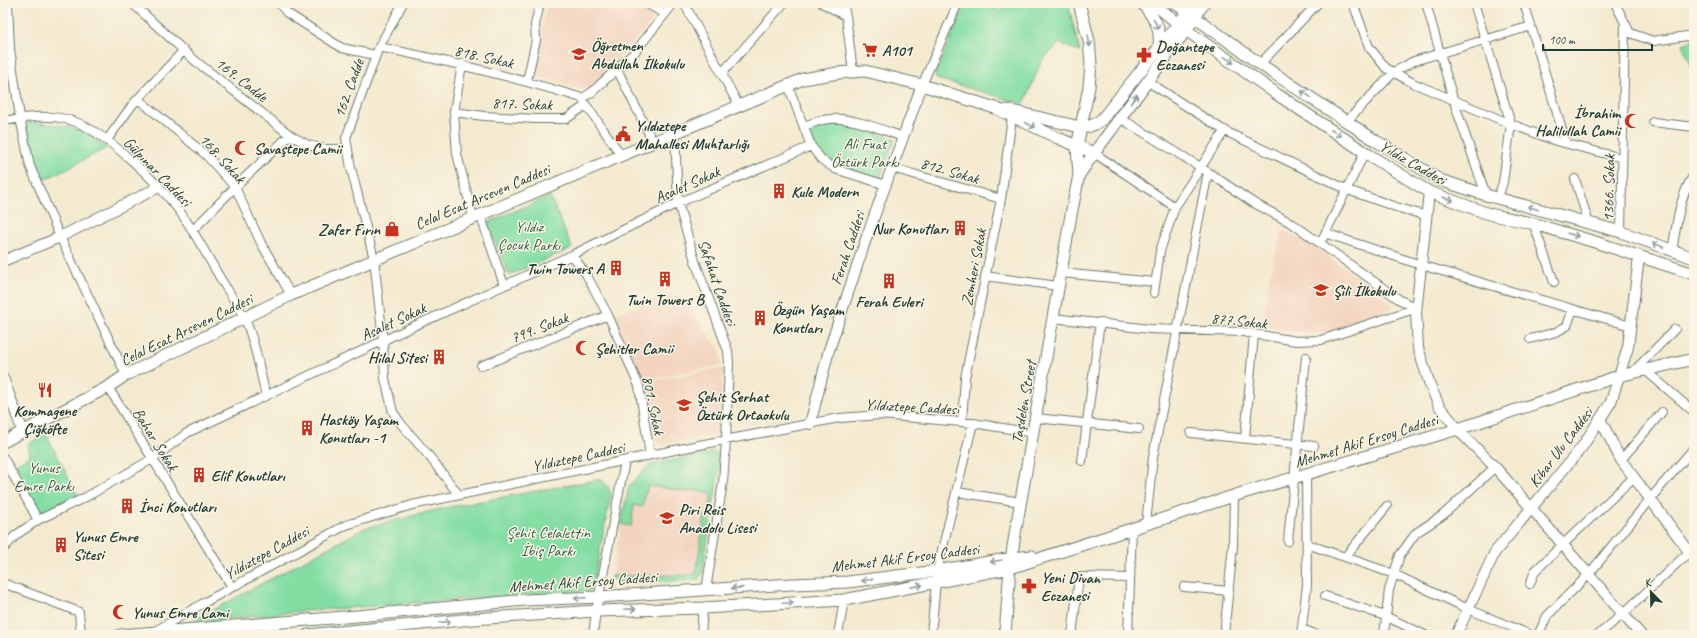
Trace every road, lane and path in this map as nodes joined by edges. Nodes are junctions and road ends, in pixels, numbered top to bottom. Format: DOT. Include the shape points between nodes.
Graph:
graph roads {
  1 [pos="8,3"];
  2 [pos="132,3"];
  3 [pos="279,3"];
  4 [pos="403,3"];
  5 [pos="540,3"];
  6 [pos="646,3"];
  7 [pos="674,3"];
  8 [pos="684,3"];
  9 [pos="784,3"];
  10 [pos="822,3"];
  11 [pos="843,3"];
  12 [pos="958,3"];
  13 [pos="1079,3"];
  14 [pos="1142,3"];
  15 [pos="1153,3"];
  16 [pos="1175,3"];
  17 [pos="1194,3"];
  18 [pos="1204,3"];
  19 [pos="1318,3"];
  20 [pos="1352,3"];
  21 [pos="1426,3"];
  22 [pos="1474,3"];
  23 [pos="1524,3"];
  24 [pos="1615,3"];
  25 [pos="665,14"];
  26 [pos="1190,15"];
  27 [pos="846,16"];
  28 [pos="1625,23"];
  29 [pos="1531,26"];
  30 [pos="1182,27"];
  31 [pos="1694,35"];
  32 [pos="1485,40"];
  33 [pos="378,47"];
  34 [pos="184,50"];
  35 [pos="1158,50"];
  36 [pos="1440,54"];
  37 [pos="375,55"];
  38 [pos="462,64"];
  39 [pos="1260,64"];
  40 [pos="617,69"];
  41 [pos="853,72"];
  42 [pos="1394,72"];
  43 [pos="722,73"];
  44 [pos="527,81"];
  45 [pos="1147,81"];
  46 [pos="922,85"];
  47 [pos="788,86"];
  48 [pos="138,98"];
  49 [pos="582,98"];
  50 [pos="1453,98"];
  51 [pos="585,106"];
  52 [pos="739,106"];
  53 [pos="994,108"];
  54 [pos="454,112"];
  55 [pos="1012,117"];
  56 [pos="20,118"];
  57 [pos="1120,118"];
  58 [pos="3,121"];
  59 [pos="1347,121"];
  60 [pos="1653,122"];
  61 [pos="1511,124"];
  62 [pos="804,126"];
  63 [pos="1082,127"];
  64 [pos="1694,127"];
  65 [pos="1225,130"];
  66 [pos="675,133"];
  67 [pos="290,134"];
  68 [pos="903,137"];
  69 [pos="107,140"];
  70 [pos="653,142"];
  71 [pos="1566,143"];
  72 [pos="811,146"];
  73 [pos="1077,146"];
  74 [pos="348,149"];
  75 [pos="1096,149"];
  76 [pos="1365,152"];
  77 [pos="621,155"];
  78 [pos="1622,158"];
  79 [pos="892,168"];
  80 [pos="1205,170"];
  81 [pos="1694,174"];
  82 [pos="1079,175"];
  83 [pos="1575,180"];
  84 [pos="886,184"];
  85 [pos="159,187"];
  86 [pos="234,187"];
  87 [pos="1346,189"];
  88 [pos="1429,192"];
  89 [pos="1486,195"];
  90 [pos="1498,198"];
  91 [pos="1001,199"];
  92 [pos="678,203"];
  93 [pos="1175,207"];
  94 [pos="476,216"];
  95 [pos="1426,216"];
  96 [pos="1589,224"];
  97 [pos="1534,225"];
  98 [pos="192,231"];
  99 [pos="1621,232"];
  100 [pos="1325,233"];
  101 [pos="60,237"];
  102 [pos="1320,243"];
  103 [pos="1672,250"];
  104 [pos="572,255"];
  105 [pos="1639,257"];
  106 [pos="1694,258"];
  107 [pos="374,259"];
  108 [pos="3,261"];
  109 [pos="1421,265"];
  110 [pos="1061,273"];
  111 [pos="1694,274"];
  112 [pos="985,276"];
  113 [pos="1155,282"];
  114 [pos="1554,282"];
  115 [pos="504,285"];
  116 [pos="1058,286"];
  117 [pos="1154,292"];
  118 [pos="291,295"];
  119 [pos="1417,308"];
  120 [pos="1573,309"];
  121 [pos="608,315"];
  122 [pos="244,318"];
  123 [pos="1053,318"];
  124 [pos="1100,322"];
  125 [pos="1631,326"];
  126 [pos="1675,329"];
  127 [pos="1178,330"];
  128 [pos="1254,334"];
  129 [pos="1530,339"];
  130 [pos="383,340"];
  131 [pos="1306,357"];
  132 [pos="1694,358"];
  133 [pos="481,366"];
  134 [pos="1645,370"];
  135 [pos="1633,372"];
  136 [pos="126,375"];
  137 [pos="1619,376"];
  138 [pos="3,378"];
  139 [pos="108,388"];
  140 [pos="266,396"];
  141 [pos="1662,412"];
  142 [pos="1694,412"];
  143 [pos="1036,418"];
  144 [pos="1600,419"];
  145 [pos="962,422"];
  146 [pos="1087,423"];
  147 [pos="810,424"];
  148 [pos="973,424"];
  149 [pos="1139,429"];
  150 [pos="1458,429"];
  151 [pos="24,432"];
  152 [pos="1034,433"];
  153 [pos="1191,433"];
  154 [pos="1245,438"];
  155 [pos="726,441"];
  156 [pos="3,442"];
  157 [pos="1297,444"];
  158 [pos="1314,446"];
  159 [pos="1694,448"];
  160 [pos="650,455"];
  161 [pos="3,457"];
  162 [pos="152,459"];
  163 [pos="1621,460"];
  164 [pos="625,461"];
  165 [pos="1082,461"];
  166 [pos="1495,467"];
  167 [pos="1306,474"];
  168 [pos="1634,477"];
  169 [pos="1293,478"];
  170 [pos="957,492"];
  171 [pos="459,495"];
  172 [pos="1234,496"];
  173 [pos="1650,499"];
  174 [pos="1021,502"];
  175 [pos="1387,506"];
  176 [pos="1532,509"];
  177 [pos="38,520"];
  178 [pos="1146,524"];
  179 [pos="1132,528"];
  180 [pos="1288,541"];
  181 [pos="1307,544"];
  182 [pos="1564,544"];
  183 [pos="3,549"];
  184 [pos="1692,555"];
  185 [pos="1345,557"];
  186 [pos="1011,563"];
  187 [pos="937,572"];
  188 [pos="1394,574"];
  189 [pos="1589,574"];
  190 [pos="1130,578"];
  191 [pos="3,583"];
  192 [pos="935,583"];
  193 [pos="1530,584"];
  194 [pos="232,587"];
  195 [pos="1184,587"];
  196 [pos="706,590"];
  197 [pos="1229,591"];
  198 [pos="1325,596"];
  199 [pos="599,597"];
  200 [pos="844,600"];
  201 [pos="703,608"];
  202 [pos="1468,609"];
  203 [pos="596,610"];
  204 [pos="1624,614"];
  205 [pos="1385,616"];
  206 [pos="391,631"];
  207 [pos="155,632"];
  208 [pos="1302,632"];
  209 [pos="81,635"];
  210 [pos="120,635"];
  211 [pos="308,635"];
  212 [pos="593,635"];
  213 [pos="701,635"];
  214 [pos="838,635"];
  215 [pos="931,635"];
  216 [pos="1004,635"];
  217 [pos="1072,635"];
  218 [pos="1128,635"];
  219 [pos="1224,635"];
  220 [pos="1317,635"];
  221 [pos="1384,635"];
  222 [pos="1426,635"];
  223 [pos="1456,635"];
  224 [pos="1531,635"];
  225 [pos="1538,635"];
  226 [pos="1598,635"];
  227 [pos="1641,635"];
  1 -- 56 [label="street" via="10,49"];
  2 -- 34 [label="street, 169. Cadde"];
  3 -- 37 [label="street" via="287,13 342,48"];
  4 -- 33 [label="street, 162. Cadde"];
  5 -- 44 [label="street" via="535,25 536,40"];
  6 -- 25 [label="street"];
  7 -- 25 [label="street"];
  8 -- 43 [label="street"];
  9 -- 43 [label="street"];
  10 -- 27 [label="street"];
  11 -- 27 [label="street"];
  12 -- 46 [label="street"];
  13 -- 63 [label="main road, one-way" via="1089,41 1091,64"];
  14 -- 35 [label="main road, one-way" via="1157,23 1160,36"];
  15 -- 30 [label="main road, Yıldız Caddesi"];
  16 -- 26 [label="main road, Yıldız Caddesi"];
  17 -- 26 [label="main road"];
  18 -- 26 [label="main road"];
  19 -- 39 [label="street"];
  20 -- 42 [label="street" via="1369,47 1386,68"];
  21 -- 36 [label="street"];
  22 -- 32 [label="street"];
  23 -- 29 [label="street"];
  24 -- 28 [label="street, 1366. Sokak"];
  25 -- 40 [label="street" via="634,53"];
  26 -- 30 [label="main road"];
  26 -- 39 [label="main road, Yıldız Caddesi"];
  27 -- 41 [label="street"];
  28 -- 31 [label="street" via="1630,33 1653,42"];
  28 -- 78 [label="street, 1366. Sokak"];
  29 -- 32 [label="street"];
  29 -- 71 [label="street"];
  30 -- 35 [label="main road"];
  30 -- 45 [label="main road"];
  30 -- 76 [label="main road, Yıldız Caddesi, one-way" via="1278,95"];
  32 -- 36 [label="street"];
  32 -- 61 [label="street"];
  33 -- 37 [label="street, 162. Cadde"];
  33 -- 38 [label="street, 818. Sokak"];
  34 -- 48 [label="street"];
  34 -- 67 [label="street, 169. Cadde"];
  35 -- 63 [label="main road" via="1102,119 1096,124"];
  36 -- 42 [label="street" via="1414,62"];
  36 -- 50 [label="street"];
  37 -- 74 [label="street, 162. Cadde" via="348,127"];
  38 -- 44 [label="street, 818. Sokak"];
  38 -- 54 [label="street"];
  59 -- 39 [label="main road, Yıldız Caddesi, one-way"];
  40 -- 49 [label="street"];
  40 -- 70 [label="street"];
  41 -- 46 [label="main road, Celal Esat Arseven Caddesi" via="865,71"];
  41 -- 47 [label="main road, Celal Esat Arseven Caddesi" via="803,79"];
  42 -- 50 [label="street" via="1415,84"];
  42 -- 59 [label="street"];
  43 -- 52 [label="street"];
  44 -- 49 [label="street, 818. Sokak"];
  57 -- 45 [label="main road, one-way"];
  45 -- 65 [label="street"];
  46 -- 53 [label="main road, Celal Esat Arseven Caddesi"];
  46 -- 68 [label="street, Ferah Caddesi"];
  47 -- 52 [label="main road, Celal Esat Arseven Caddesi"];
  47 -- 62 [label="street"];
  48 -- 69 [label="street"];
  48 -- 86 [label="street, 168. Sokak" via="206,155"];
  49 -- 51 [label="street"];
  50 -- 61 [label="street"];
  50 -- 89 [label="street"];
  51 -- 54 [label="street, 817. Sokak" via="566,119 484,116"];
  51 -- 77 [label="street"];
  52 -- 66 [label="main road, Celal Esat Arseven Caddesi"];
  53 -- 55 [label="main road"];
  53 -- 63 [label="main road"];
  54 -- 94 [label="street" via="457,154"];
  55 -- 73 [label="main road, one-way"];
  55 -- 91 [label="street, Zemheri Sokak"];
  56 -- 58 [label="street, Gülpınar Caddesi"];
  56 -- 69 [label="street, Gülpınar Caddesi" via="41,116 67,119 90,128"];
  56 -- 101 [label="street" via="30,166"];
  57 -- 75 [label="main road"];
  57 -- 80 [label="street"];
  59 -- 89 [label="main road, Yıldız Caddesi" via="1440,180"];
  60 -- 64 [label="street"];
  61 -- 71 [label="street"];
  61 -- 90 [label="street" via="1503,182"];
  62 -- 68 [label="street" via="832,118 859,122"];
  62 -- 72 [label="street"];
  63 -- 73 [label="main road"];
  63 -- 75 [label="main road" via="1093,131 1097,136"];
  65 -- 80 [label="street"];
  65 -- 87 [label="street"];
  66 -- 70 [label="main road, Celal Esat Arseven Caddesi"];
  66 -- 92 [label="street, Safahat Caddesi"];
  67 -- 74 [label="street, 169. Cadde" via="308,145 324,149"];
  67 -- 86 [label="street"];
  68 -- 79 [label="street, Ferah Caddesi"];
  69 -- 85 [label="street, Gülpınar Caddesi"];
  70 -- 77 [label="main road, Celal Esat Arseven Caddesi"];
  71 -- 78 [label="street"];
  72 -- 84 [label="street" via="822,160 836,169"];
  72 -- 92 [label="street, Asalet Sokak"];
  73 -- 75 [label="main road"];
  73 -- 82 [label="main road"];
  74 -- 107 [label="street, 162. Cadde"];
  75 -- 82 [label="main road"];
  75 -- 93 [label="street"];
  76 -- 87 [label="street"];
  76 -- 88 [label="main road, Yıldız Caddesi"];
  77 -- 94 [label="main road, Celal Esat Arseven Caddesi"];
  78 -- 99 [label="street, 1366. Sokak"];
  79 -- 84 [label="street, Ferah Caddesi"];
  79 -- 91 [label="street, 812. Sokak"];
  80 -- 93 [label="street"];
  80 -- 102 [label="street"];
  80 -- 127 [label="street"];
  81 -- 103 [label="street" via="1687,185 1680,207"];
  82 -- 110 [label="main road, Taşdelen Street"];
  83 -- 96 [label="street"];
  84 -- 147 [label="street, Ferah Caddesi" via="828,350"];
  85 -- 98 [label="street, Gülpınar Caddesi"];
  85 -- 101 [label="street"];
  86 -- 98 [label="street"];
  86 -- 118 [label="street, 168. Sokak" via="261,243"];
  87 -- 95 [label="street" via="1396,208"];
  87 -- 100 [label="street"];
  88 -- 95 [label="street"];
  88 -- 97 [label="main road, Yıldız Caddesi, one-way" via="1489,214"];
  89 -- 90 [label="main road, Yıldız Caddesi"];
  96 -- 90 [label="main road, Yıldız Caddesi, one-way"];
  91 -- 112 [label="street, Zemheri Sokak"];
  92 -- 104 [label="street, Asalet Sokak"];
  92 -- 155 [label="street, Safahat Caddesi" via="695,261 728,351"];
  93 -- 113 [label="street" via="1160,251"];
  94 -- 107 [label="main road, Celal Esat Arseven Caddesi"];
  94 -- 115 [label="street"];
  95 -- 109 [label="street"];
  96 -- 99 [label="main road, Yıldız Caddesi"];
  97 -- 105 [label="main road, Yıldız Caddesi, one-way"];
  97 -- 114 [label="street"];
  98 -- 122 [label="street, Gülpınar Caddesi"];
  103 -- 99 [label="main road, Yıldız Caddesi, one-way"];
  100 -- 102 [label="street"];
  100 -- 109 [label="street"];
  101 -- 108 [label="street"];
  101 -- 136 [label="street"];
  102 -- 119 [label="street" via="1400,300"];
  103 -- 106 [label="main road, Yıldız Caddesi"];
  104 -- 115 [label="street, Asalet Sokak"];
  104 -- 121 [label="street, 801. Sokak" via="586,274"];
  105 -- 111 [label="main road, Yıldız Caddesi"];
  105 -- 125 [label="street, Kibar Ulu Caddesi"];
  107 -- 118 [label="main road, Celal Esat Arseven Caddesi"];
  107 -- 130 [label="street, 162. Cadde"];
  109 -- 119 [label="street"];
  109 -- 120 [label="street"];
  110 -- 113 [label="street"];
  110 -- 116 [label="main road, Taşdelen Street"];
  112 -- 116 [label="street"];
  112 -- 145 [label="street, Zemheri Sokak" via="965,378"];
  113 -- 117 [label="street"];
  115 -- 130 [label="street, Asalet Sokak"];
  116 -- 123 [label="main road, Taşdelen Street"];
  118 -- 122 [label="main road, Celal Esat Arseven Caddesi"];
  119 -- 128 [label="street, 877.Sokak" via="1322,340 1296,341"];
  119 -- 150 [label="street" via="1418,348 1430,385 1439,406"];
  120 -- 125 [label="street"];
  120 -- 129 [label="street" via="1567,326 1556,332"];
  121 -- 133 [label="street, 799. Sokak"];
  121 -- 160 [label="street, 801. Sokak" via="639,386"];
  122 -- 136 [label="main road, Celal Esat Arseven Caddesi"];
  122 -- 140 [label="street, Gülpınar Caddesi"];
  123 -- 124 [label="street, 877.Sokak"];
  123 -- 143 [label="main road, Taşdelen Street"];
  124 -- 127 [label="street, 877.Sokak"];
  124 -- 146 [label="street"];
  125 -- 137 [label="street, Kibar Ulu Caddesi"];
  126 -- 135 [label="street"];
  127 -- 128 [label="street, 877.Sokak"];
  127 -- 178 [label="street" via="1153,458"];
  128 -- 154 [label="street"];
  130 -- 140 [label="street, Asalet Sokak"];
  130 -- 171 [label="street, 162. Cadde" via="385,379 393,412"];
  131 -- 157 [label="street"];
  132 -- 134 [label="main road, Mehmet Akif Ersoy Caddesi"];
  134 -- 135 [label="main road, Mehmet Akif Ersoy Caddesi"];
  134 -- 142 [label="street"];
  135 -- 137 [label="main road, Mehmet Akif Ersoy Caddesi"];
  136 -- 139 [label="main road, Celal Esat Arseven Caddesi"];
  137 -- 144 [label="street, Kibar Ulu Caddesi" via="1611,402"];
  137 -- 150 [label="main road, Mehmet Akif Ersoy Caddesi"];
  138 -- 151 [label="street"];
  139 -- 151 [label="main road, Celal Esat Arseven Caddesi"];
  139 -- 162 [label="street, Bahar Sokak"];
  140 -- 162 [label="street, Asalet Sokak" via="187,433"];
  141 -- 163 [label="street"];
  143 -- 146 [label="street"];
  143 -- 152 [label="main road, Taşdelen Street"];
  144 -- 163 [label="street"];
  144 -- 176 [label="street, Kibar Ulu Caddesi" via="1582,447"];
  145 -- 147 [label="street, Yıldıztepe Caddesi" via="881,415 839,418"];
  145 -- 148 [label="street, Yıldıztepe Caddesi"];
  146 -- 149 [label="street"];
  146 -- 165 [label="street"];
  147 -- 155 [label="street, Yıldıztepe Caddesi"];
  148 -- 152 [label="street, Yıldıztepe Caddesi"];
  148 -- 170 [label="street"];
  150 -- 166 [label="street"];
  150 -- 167 [label="main road, Mehmet Akif Ersoy Caddesi"];
  151 -- 156 [label="main road, Celal Esat Arseven Caddesi"];
  152 -- 174 [label="main road, Taşdelen Street"];
  153 -- 154 [label="street"];
  154 -- 157 [label="street"];
  155 -- 160 [label="street, Yıldıztepe Caddesi"];
  155 -- 196 [label="street, Safahat Caddesi"];
  157 -- 158 [label="street"];
  157 -- 169 [label="street"];
  159 -- 173 [label="street"];
  160 -- 164 [label="street, Yıldıztepe Caddesi"];
  161 -- 177 [label="street"];
  162 -- 177 [label="street, Asalet Sokak" via="86,497"];
  162 -- 194 [label="street, Bahar Sokak"];
  163 -- 168 [label="street"];
  164 -- 171 [label="street, Yıldıztepe Caddesi"];
  164 -- 199 [label="street"];
  166 -- 176 [label="street"];
  166 -- 188 [label="street" via="1444,515 1416,533 1400,555"];
  167 -- 169 [label="main road, Mehmet Akif Ersoy Caddesi"];
  167 -- 181 [label="street"];
  168 -- 173 [label="street"];
  168 -- 182 [label="street"];
  169 -- 172 [label="main road, Mehmet Akif Ersoy Caddesi"];
  169 -- 180 [label="street"];
  170 -- 174 [label="street"];
  170 -- 187 [label="street"];
  171 -- 194 [label="street, Yıldıztepe Caddesi" via="346,524"];
  172 -- 178 [label="main road, Mehmet Akif Ersoy Caddesi"];
  172 -- 197 [label="street"];
  173 -- 184 [label="street"];
  173 -- 189 [label="street"];
  174 -- 186 [label="main road, Taşdelen Street"];
  175 -- 185 [label="street"];
  176 -- 182 [label="street"];
  176 -- 202 [label="street, Kibar Ulu Caddesi" via="1495,552"];
  177 -- 183 [label="street, Asalet Sokak" via="16,534"];
  178 -- 179 [label="main road, Mehmet Akif Ersoy Caddesi"];
  179 -- 186 [label="main road, Mehmet Akif Ersoy Caddesi" via="1048,555"];
  179 -- 190 [label="street"];
  181 -- 185 [label="street"];
  181 -- 208 [label="street" via="1307,585"];
  182 -- 189 [label="street"];
  182 -- 193 [label="street" via="1535,571"];
  184 -- 204 [label="street"];
  185 -- 188 [label="street"];
  186 -- 187 [label="main road, Mehmet Akif Ersoy Caddesi, one-way"];
  186 -- 192 [label="main road, Mehmet Akif Ersoy Caddesi"];
  186 -- 216 [label="main road, Taşdelen Street"];
  187 -- 192 [label="street"];
  187 -- 196 [label="main road, Mehmet Akif Ersoy Caddesi, one-way" via="848,582"];
  188 -- 202 [label="street"];
  188 -- 205 [label="street"];
  189 -- 204 [label="street"];
  189 -- 225 [label="street" via="1548,616"];
  190 -- 217 [label="street" via="1080,578"];
  190 -- 218 [label="street"];
  191 -- 209 [label="street" via="79,612"];
  200 -- 192 [label="main road, Mehmet Akif Ersoy Caddesi, one-way"];
  192 -- 215 [label="street"];
  194 -- 207 [label="street, Yıldıztepe Caddesi"];
  195 -- 197 [label="street"];
  196 -- 199 [label="main road, Mehmet Akif Ersoy Caddesi"];
  197 -- 219 [label="street"];
  198 -- 205 [label="street"];
  199 -- 203 [label="street"];
  199 -- 207 [label="main road, Mehmet Akif Ersoy Caddesi, one-way" via="525,600"];
  201 -- 200 [label="main road, Mehmet Akif Ersoy Caddesi, one-way"];
  200 -- 214 [label="street"];
  203 -- 201 [label="main road, Mehmet Akif Ersoy Caddesi, one-way"];
  201 -- 213 [label="street"];
  202 -- 223 [label="street, Kibar Ulu Caddesi"];
  202 -- 224 [label="street"];
  206 -- 203 [label="main road, Mehmet Akif Ersoy Caddesi, one-way" via="473,619"];
  203 -- 212 [label="street"];
  204 -- 226 [label="street"];
  204 -- 227 [label="street"];
  205 -- 221 [label="street"];
  205 -- 222 [label="street"];
  206 -- 211 [label="main road, Mehmet Akif Ersoy Caddesi"];
  207 -- 210 [label="main road, Mehmet Akif Ersoy Caddesi"];
  208 -- 220 [label="street"];
}
